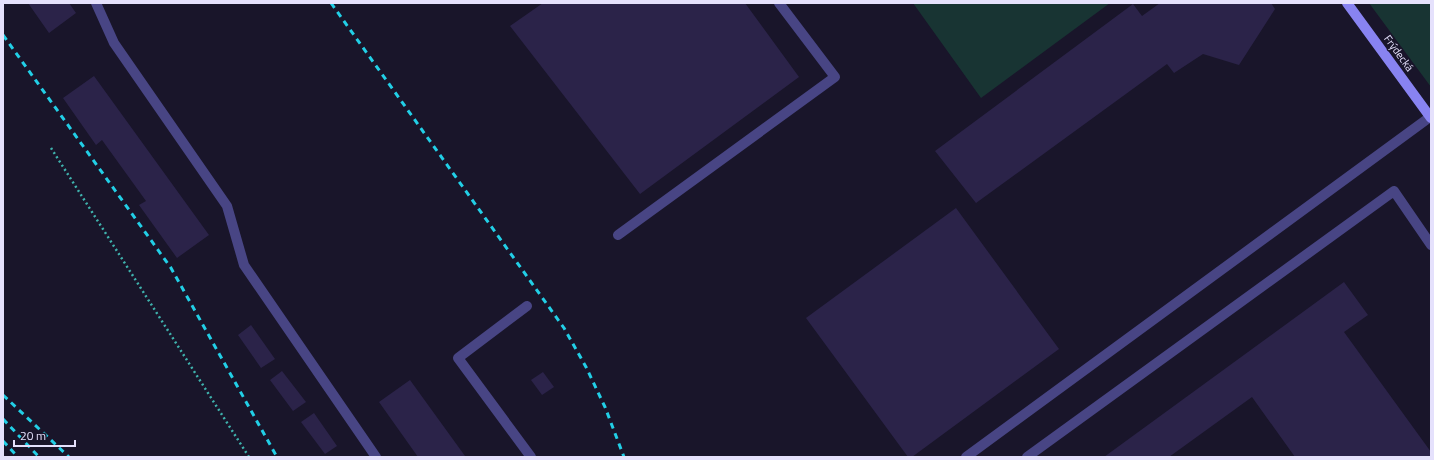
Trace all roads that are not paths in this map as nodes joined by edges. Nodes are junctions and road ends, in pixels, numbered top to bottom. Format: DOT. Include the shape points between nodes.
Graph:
graph roads {
  1 [pos="96,3"];
  2 [pos="779,3"];
  3 [pos="1347,3"];
  4 [pos="1431,117"];
  5 [pos="618,235"];
  6 [pos="1431,245"];
  7 [pos="527,306"];
  8 [pos="376,457"];
  9 [pos="531,457"];
  10 [pos="966,457"];
  11 [pos="1027,457"];
  1 -- 8 [label="lane" via="114,43 227,206 244,265"];
  2 -- 5 [label="lane" via="835,77"];
  3 -- 4 [label="main road, Frýdecká"];
  4 -- 10 [label="lane"];
  6 -- 11 [label="lane" via="1394,191"];
  7 -- 9 [label="lane" via="458,358"];
}
